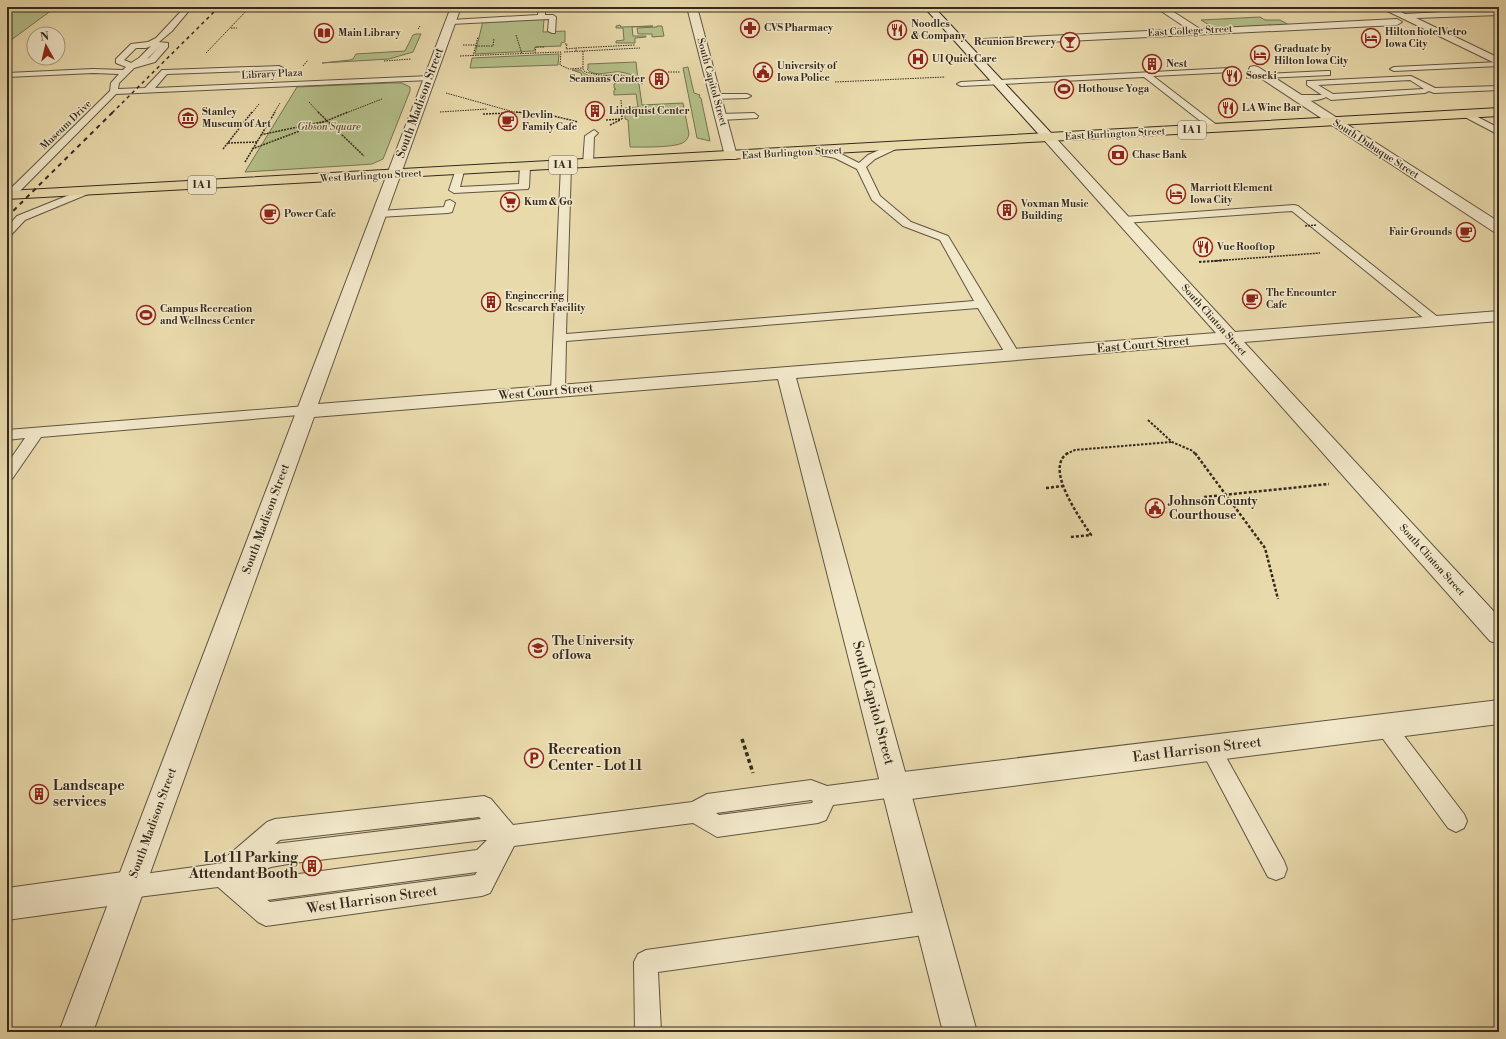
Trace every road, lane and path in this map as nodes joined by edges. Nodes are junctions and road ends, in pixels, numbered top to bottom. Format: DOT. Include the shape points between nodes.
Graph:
graph roads {
  1 [pos="189,7"];
  2 [pos="250,7"];
  3 [pos="456,7"];
  4 [pos="542,7"];
  5 [pos="692,7"];
  6 [pos="929,7"];
  7 [pos="1160,7"];
  8 [pos="1384,7"];
  9 [pos="1451,7"];
  10 [pos="1499,12"];
  11 [pos="1466,14"];
  12 [pos="541,18"];
  13 [pos="1400,19"];
  14 [pos="451,22"];
  15 [pos="420,26"];
  16 [pos="231,28"];
  17 [pos="237,28"];
  18 [pos="418,29"];
  19 [pos="228,30"];
  20 [pos="235,30"];
  21 [pos="552,31"];
  22 [pos="1197,31"];
  23 [pos="930,35"];
  24 [pos="916,36"];
  25 [pos="984,42"];
  26 [pos="153,44"];
  27 [pos="476,45"];
  28 [pos="461,46"];
  29 [pos="635,46"];
  30 [pos="566,47"];
  31 [pos="576,48"];
  32 [pos="640,48"];
  33 [pos="576,51"];
  34 [pos="583,51"];
  35 [pos="564,52"];
  36 [pos="457,56"];
  37 [pos="1494,57"];
  38 [pos="308,60"];
  39 [pos="1499,63"];
  40 [pos="303,66"];
  41 [pos="279,68"];
  42 [pos="583,68"];
  43 [pos="129,69"];
  44 [pos="1254,69"];
  45 [pos="1229,70"];
  46 [pos="1387,70"];
  47 [pos="189,71"];
  48 [pos="668,72"];
  49 [pos="680,72"];
  50 [pos="1335,72"];
  51 [pos="1145,74"];
  52 [pos="7,75"];
  53 [pos="949,76"];
  54 [pos="1265,76"];
  55 [pos="430,78"];
  56 [pos="835,82"];
  57 [pos="998,82"];
  58 [pos="1301,83"];
  59 [pos="643,84"];
  60 [pos="961,84"];
  61 [pos="1277,84"];
  62 [pos="274,85"];
  63 [pos="1499,88"];
  64 [pos="147,91"];
  65 [pos="1425,91"];
  66 [pos="114,92"];
  67 [pos="446,93"];
  68 [pos="747,96"];
  69 [pos="1322,96"];
  70 [pos="716,97"];
  71 [pos="384,98"];
  72 [pos="1298,98"];
  73 [pos="621,100"];
  74 [pos="309,101"];
  75 [pos="280,103"];
  76 [pos="487,105"];
  77 [pos="487,109"];
  78 [pos="440,112"];
  79 [pos="514,112"];
  80 [pos="1499,112"];
  81 [pos="1466,114"];
  82 [pos="754,116"];
  83 [pos="721,117"];
  84 [pos="601,120"];
  85 [pos="326,121"];
  86 [pos="581,121"];
  87 [pos="1335,121"];
  88 [pos="1215,128"];
  89 [pos="1499,132"];
  90 [pos="594,134"];
  91 [pos="260,135"];
  92 [pos="1048,137"];
  93 [pos="257,142"];
  94 [pos="228,143"];
  95 [pos="895,146"];
  96 [pos="223,149"];
  97 [pos="252,149"];
  98 [pos="814,151"];
  99 [pos="731,156"];
  100 [pos="368,160"];
  101 [pos="588,164"];
  102 [pos="566,165"];
  103 [pos="241,167"];
  104 [pos="525,167"];
  105 [pos="861,167"];
  106 [pos="459,171"];
  107 [pos="394,175"];
  108 [pos="84,192"];
  109 [pos="8,195"];
  110 [pos="450,203"];
  111 [pos="379,214"];
  112 [pos="1124,220"];
  113 [pos="1318,225"];
  114 [pos="1305,226"];
  115 [pos="1499,229"];
  116 [pos="7,233"];
  117 [pos="1348,251"];
  118 [pos="1199,262"];
  119 [pos="982,304"];
  120 [pos="1499,316"];
  121 [pos="1435,321"];
  122 [pos="1230,337"];
  123 [pos="560,338"];
  124 [pos="1013,355"];
  125 [pos="786,373"];
  126 [pos="558,391"];
  127 [pos="306,411"];
  128 [pos="1148,420"];
  129 [pos="36,433"];
  130 [pos="7,435"];
  131 [pos="1172,442"];
  132 [pos="7,475"];
  133 [pos="1360,481"];
  134 [pos="1063,486"];
  135 [pos="1046,488"];
  136 [pos="1226,495"];
  137 [pos="1204,497"];
  138 [pos="1070,537"];
  139 [pos="1278,599"];
  140 [pos="1499,634"];
  141 [pos="1499,712"];
  142 [pos="1385,726"];
  143 [pos="742,739"];
  144 [pos="1210,748"];
  145 [pos="754,777"];
  146 [pos="895,787"];
  147 [pos="1456,821"];
  148 [pos="508,836"];
  149 [pos="1276,868"];
  150 [pos="222,875"];
  151 [pos="130,887"];
  152 [pos="7,904"];
  153 [pos="931,922"];
  154 [pos="648,1030"];
  155 [pos="76,1032"];
  156 [pos="960,1032"];
  1 -- 26 [label="lane"];
  2 -- 16 [label="path"];
  3 -- 14 [label="street, South Madison Street"];
  4 -- 12 [label="lane"];
  5 -- 70 [label="street, South Capitol Street"];
  6 -- 57 [label="street, South Clinton Street"];
  7 -- 22 [label="street"];
  8 -- 13 [label="street"];
  9 -- 11 [label="lane"];
  10 -- 11 [label="street, East College Street"];
  11 -- 13 [label="street, East College Street"];
  12 -- 14 [label="lane"];
  12 -- 21 [label="lane" via="553,17"];
  13 -- 22 [label="street, East College Street"];
  13 -- 37 [label="street"];
  14 -- 55 [label="street, South Madison Street"];
  15 -- 18 [label="path"];
  16 -- 17 [label="path"];
  16 -- 19 [label="path"];
  19 -- 20 [label="path"];
  19 -- 47 [label="path"];
  22 -- 25 [label="street, East College Street"];
  23 -- 24 [label="path"];
  26 -- 43 [label="lane, Museum Drive" via="156,46"];
  26 -- 43 [label="lane" via="134,46 119,61"];
  27 -- 28 [label="path"];
  29 -- 31 [label="path"];
  30 -- 31 [label="path"];
  31 -- 33 [label="path"];
  32 -- 34 [label="path"];
  33 -- 34 [label="path"];
  33 -- 35 [label="path"];
  34 -- 42 [label="path"];
  36 -- 42 [label="path" via="561,52 560,65 569,69"];
  37 -- 39 [label="street"];
  38 -- 40 [label="path"];
  39 -- 46 [label="lane"];
  41 -- 47 [label="lane"];
  42 -- 59 [label="path" via="589,74 624,74"];
  43 -- 52 [label="lane"];
  43 -- 66 [label="lane, Museum Drive" via="115,83"];
  44 -- 54 [label="street, South Dubuque Street"];
  45 -- 51 [label="lane"];
  47 -- 64 [label="lane" via="165,72"];
  48 -- 49 [label="path"];
  50 -- 54 [label="lane"];
  51 -- 57 [label="lane"];
  51 -- 88 [label="lane"];
  53 -- 56 [label="path"];
  54 -- 61 [label="street, South Dubuque Street"];
  55 -- 62 [label="lane, Library Plaza"];
  55 -- 107 [label="street, South Madison Street"];
  57 -- 60 [label="lane"];
  57 -- 92 [label="street, South Clinton Street"];
  58 -- 61 [label="lane"];
  61 -- 72 [label="street, South Dubuque Street"];
  62 -- 64 [label="lane, Library Plaza"];
  62 -- 94 [label="path"];
  63 -- 65 [label="lane" via="1434,91 1410,78 1310,84 1331,97"];
  64 -- 66 [label="lane, Library Plaza"];
  66 -- 109 [label="lane, Museum Drive"];
  67 -- 76 [label="path"];
  68 -- 70 [label="lane"];
  69 -- 72 [label="lane"];
  70 -- 83 [label="street, South Capitol Street"];
  71 -- 85 [label="path"];
  72 -- 87 [label="street, South Dubuque Street"];
  73 -- 84 [label="path" via="622,119"];
  74 -- 85 [label="path"];
  75 -- 91 [label="path"];
  76 -- 77 [label="path"];
  76 -- 79 [label="path"];
  77 -- 78 [label="path"];
  77 -- 79 [label="path" via="485,114"];
  79 -- 86 [label="path"];
  80 -- 81 [label="main road, East Burlington Street / IA 1"];
  81 -- 87 [label="main road, East Burlington Street / IA 1"];
  81 -- 89 [label="lane"];
  82 -- 83 [label="lane"];
  83 -- 99 [label="street, South Capitol Street"];
  85 -- 91 [label="path"];
  85 -- 97 [label="path"];
  85 -- 100 [label="path"];
  87 -- 88 [label="main road, East Burlington Street / IA 1"];
  87 -- 115 [label="street, South Dubuque Street"];
  88 -- 92 [label="main road, East Burlington Street / IA 1"];
  90 -- 101 [label="lane" via="590,136"];
  91 -- 93 [label="path"];
  92 -- 95 [label="main road, East Burlington Street / IA 1"];
  92 -- 112 [label="street, South Clinton Street"];
  93 -- 94 [label="path"];
  93 -- 97 [label="path"];
  94 -- 96 [label="path"];
  95 -- 98 [label="main road, East Burlington Street / IA 1"];
  95 -- 105 [label="lane" via="871,156"];
  97 -- 103 [label="path"];
  98 -- 99 [label="main road, East Burlington Street / IA 1"];
  98 -- 105 [label="lane" via="838,156"];
  99 -- 101 [label="main road, West Burlington Street / IA 1"];
  101 -- 102 [label="main road, West Burlington Street / IA 1"];
  102 -- 104 [label="main road, West Burlington Street / IA 1"];
  102 -- 123 [label="lane"];
  104 -- 106 [label="main road, West Burlington Street / IA 1"];
  104 -- 106 [label="lane" via="524,187 454,190"];
  105 -- 119 [label="lane" via="876,198 908,224 944,238"];
  106 -- 107 [label="main road, West Burlington Street / IA 1"];
  107 -- 108 [label="main road, West Burlington Street / IA 1"];
  107 -- 111 [label="street, South Madison Street"];
  108 -- 109 [label="main road, West Burlington Street / IA 1"];
  108 -- 116 [label="lane" via="21,218"];
  110 -- 111 [label="lane" via="448,210"];
  111 -- 127 [label="street, South Madison Street"];
  112 -- 117 [label="lane" via="1294,208"];
  112 -- 122 [label="street, South Clinton Street"];
  113 -- 114 [label="path, bridge"];
  117 -- 118 [label="path"];
  117 -- 121 [label="lane"];
  119 -- 123 [label="lane"];
  119 -- 124 [label="lane"];
  120 -- 121 [label="street, East Court Street"];
  121 -- 122 [label="street, East Court Street"];
  122 -- 124 [label="street, East Court Street"];
  122 -- 133 [label="street, South Clinton Street"];
  123 -- 126 [label="lane"];
  124 -- 125 [label="street, East Court Street"];
  125 -- 126 [label="street, West Court Street"];
  125 -- 146 [label="street, South Capitol Street"];
  126 -- 127 [label="street, West Court Street"];
  127 -- 129 [label="lane"];
  127 -- 151 [label="street, South Madison Street"];
  128 -- 131 [label="path"];
  129 -- 130 [label="lane"];
  129 -- 132 [label="lane"];
  131 -- 134 [label="path" via="1075,450 1065,455 1060,462 1059,473"];
  131 -- 136 [label="path" via="1194,451"];
  133 -- 136 [label="path"];
  133 -- 140 [label="street, South Clinton Street"];
  134 -- 135 [label="path"];
  134 -- 138 [label="path" via="1091,535"];
  136 -- 137 [label="path"];
  136 -- 139 [label="path" via="1265,548"];
  141 -- 142 [label="street, East Harrison Street"];
  142 -- 144 [label="street, East Harrison Street"];
  142 -- 147 [label="lane"];
  143 -- 145 [label="path"];
  144 -- 146 [label="street, East Harrison Street"];
  144 -- 149 [label="lane"];
  146 -- 148 [label="lane" via="827,796 811,790 707,804 696,812"];
  146 -- 153 [label="street, South Capitol Street"];
  148 -- 150 [label="lane" via="484,829 279,854"];
  148 -- 150 [label="lane, West Harrison Street" via="482,885 266,914"];
  150 -- 151 [label="lane"];
  151 -- 152 [label="street"];
  151 -- 155 [label="street, South Madison Street"];
  153 -- 154 [label="lane" via="646,962"];
  153 -- 156 [label="street, South Capitol Street"];
}
